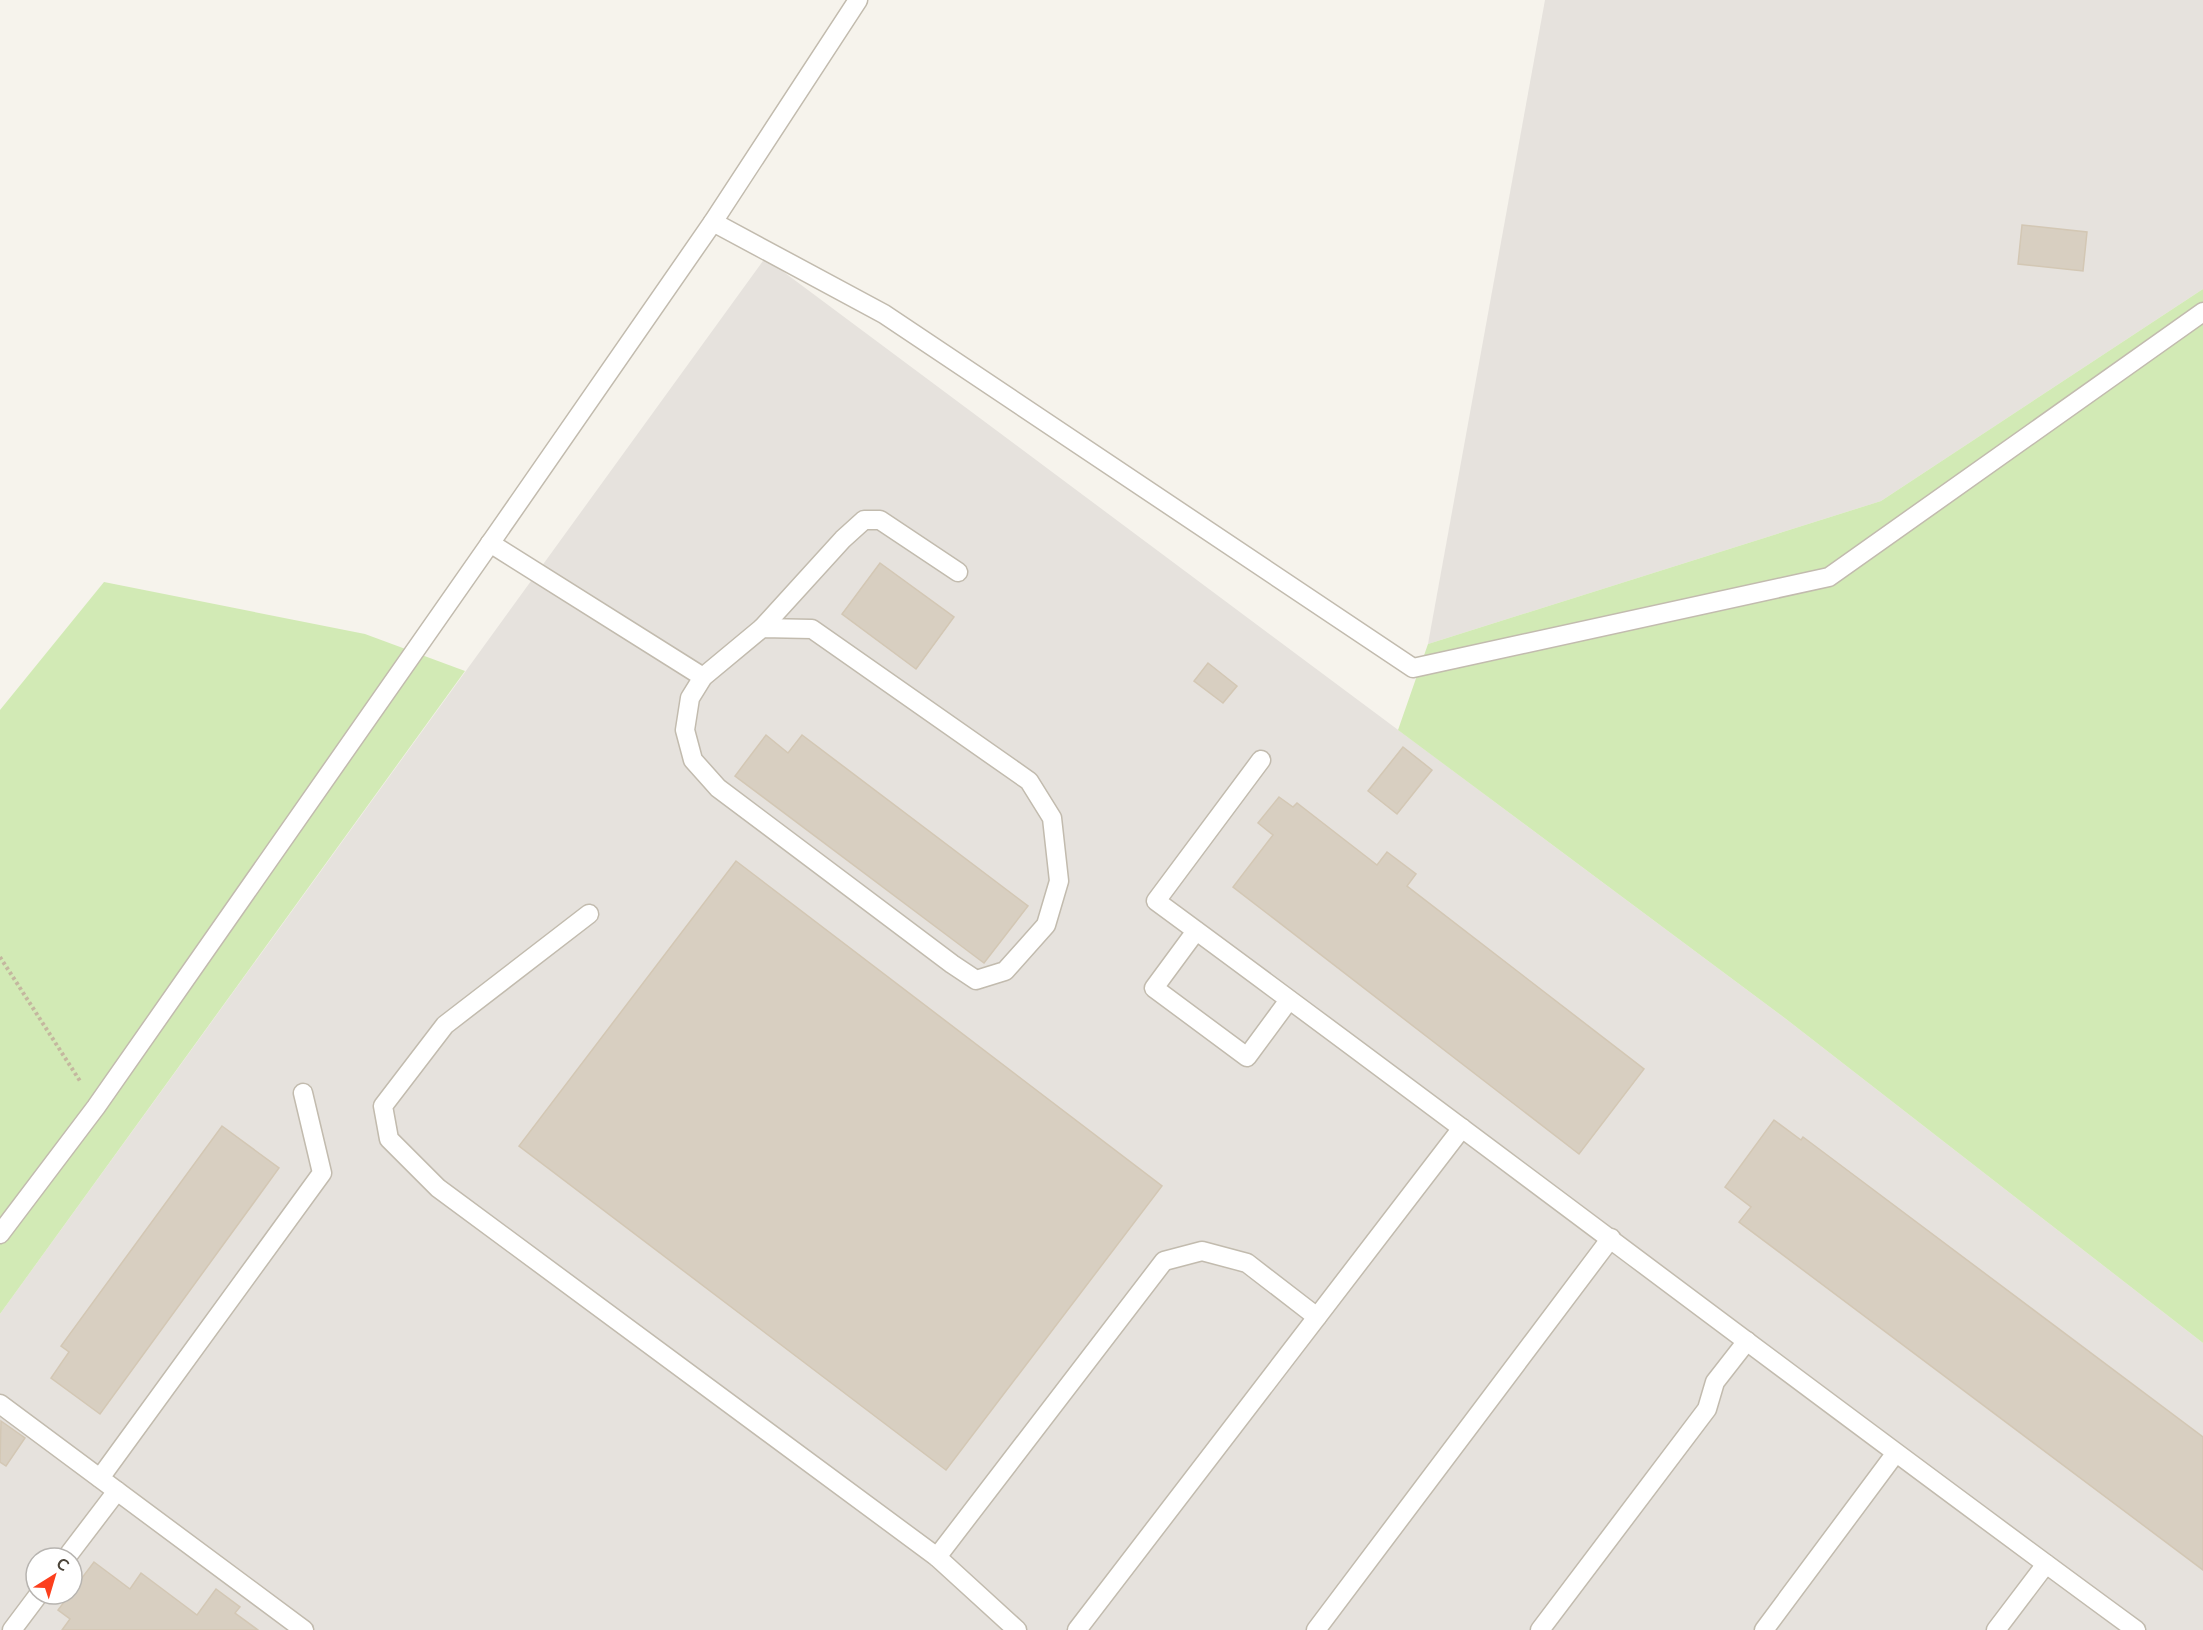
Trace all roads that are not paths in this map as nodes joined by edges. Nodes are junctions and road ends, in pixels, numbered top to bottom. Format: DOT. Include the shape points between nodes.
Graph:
graph roads {
  1 [pos="858,0"];
  2 [pos="713,222"];
  3 [pos="2203,312"];
  4 [pos="490,543"];
  5 [pos="958,572"];
  6 [pos="762,628"];
  7 [pos="703,677"];
  8 [pos="1261,760"];
  9 [pos="589,914"];
  10 [pos="1196,931"];
  11 [pos="1289,1000"];
  12 [pos="303,1093"];
  13 [pos="1462,1128"];
  14 [pos="0,1234"];
  15 [pos="1611,1238"];
  16 [pos="1317,1317"];
  17 [pos="1748,1341"];
  18 [pos="0,1404"];
  19 [pos="1895,1454"];
  20 [pos="100,1478"];
  21 [pos="117,1491"];
  22 [pos="75,1546"];
  23 [pos="937,1557"];
  24 [pos="2046,1564"];
  25 [pos="30,1606"];
  26 [pos="12,1630"];
  27 [pos="304,1630"];
  28 [pos="1017,1630"];
  29 [pos="1077,1630"];
  30 [pos="1316,1630"];
  31 [pos="1540,1630"];
  32 [pos="1764,1630"];
  33 [pos="1996,1630"];
  34 [pos="2136,1630"];
  1 -- 2 [label="lane"];
  2 -- 3 [label="lane" via="884,314 1413,668 1829,576"];
  2 -- 4 [label="lane"];
  4 -- 7 [label="lane"];
  4 -- 14 [label="lane" via="96,1107"];
  5 -- 6 [label="lane" via="880,520 864,520"];
  6 -- 7 [label="lane"];
  6 -- 7 [label="lane" via="812,629 1029,781 1052,818 1059,881 1046,925 1005,972 976,980 718,788 693,760 685,730 690,698"];
  8 -- 10 [label="lane" via="1156,901"];
  9 -- 23 [label="lane" via="445,1024 383,1106 389,1139 438,1188"];
  10 -- 11 [label="lane"];
  10 -- 11 [label="lane" via="1154,988 1247,1057"];
  11 -- 13 [label="lane"];
  12 -- 20 [label="lane" via="322,1173"];
  13 -- 15 [label="lane"];
  13 -- 16 [label="lane"];
  15 -- 17 [label="lane"];
  15 -- 30 [label="lane"];
  16 -- 23 [label="lane" via="1247,1263 1202,1251 1164,1261"];
  16 -- 29 [label="lane"];
  17 -- 19 [label="lane"];
  17 -- 31 [label="lane" via="1715,1382 1707,1409"];
  18 -- 20 [label="lane"];
  19 -- 24 [label="lane"];
  19 -- 32 [label="lane"];
  20 -- 21 [label="lane"];
  21 -- 22 [label="lane"];
  21 -- 27 [label="lane"];
  23 -- 28 [label="lane"];
  24 -- 33 [label="lane"];
  24 -- 34 [label="lane"];
  25 -- 26 [label="lane"];
}
